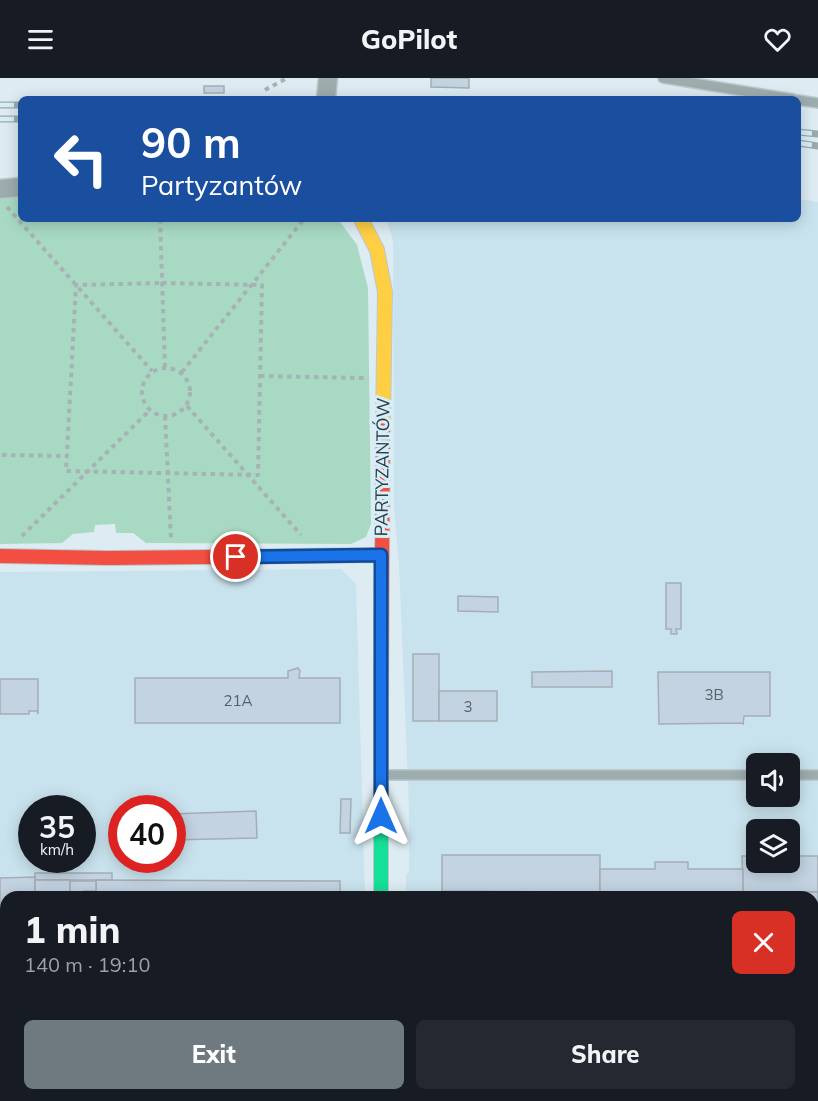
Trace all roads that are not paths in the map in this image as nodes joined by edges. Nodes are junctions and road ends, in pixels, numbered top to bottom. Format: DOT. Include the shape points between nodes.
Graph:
graph roads {
  1 [pos="328,78"];
  2 [pos="663,78"];
  3 [pos="326,96"];
  4 [pos="774,96"];
  5 [pos="801,100"];
  6 [pos="818,103"];
  7 [pos="18,187"];
  8 [pos="0,189"];
  9 [pos="363,222"];
  10 [pos="381,555"];
  11 [pos="1,556"];
  12 [pos="381,775"];
  13 [pos="746,775"];
  14 [pos="800,775"];
  15 [pos="818,775"];
  16 [pos="381,891"];
  1 -- 3 [label="street"];
  2 -- 4 [label="lane"];
  5 -- 6 [label="lane"];
  7 -- 8 [label="street"];
  9 -- 10 [label="street, PARTYZANTÓW" via="377,250 385,292"];
  10 -- 11 [label="street, PARTYZANTÓW"];
  10 -- 12 [label="street"];
  12 -- 13 [label="lane"];
  12 -- 16 [label="street"];
  14 -- 15 [label="lane"];
}
